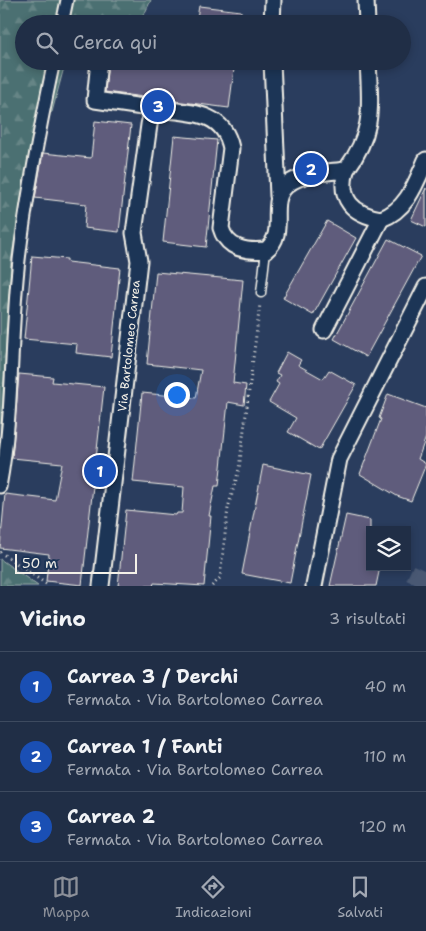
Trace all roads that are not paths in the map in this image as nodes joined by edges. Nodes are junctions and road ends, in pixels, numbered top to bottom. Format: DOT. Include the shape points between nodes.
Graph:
graph roads {
  1 [pos="67,0"];
  2 [pos="273,0"];
  3 [pos="366,0"];
  4 [pos="64,15"];
  5 [pos="272,15"];
  6 [pos="367,15"];
  7 [pos="52,70"];
  8 [pos="98,70"];
  9 [pos="272,70"];
  10 [pos="368,70"];
  11 [pos="156,109"];
  12 [pos="426,160"];
  13 [pos="346,170"];
  14 [pos="278,196"];
  15 [pos="382,219"];
  16 [pos="266,250"];
  17 [pos="426,287"];
  18 [pos="261,293"];
  19 [pos="324,330"];
  20 [pos="0,487"];
  21 [pos="100,586"];
  22 [pos="314,586"];
  1 -- 4 [label="street"];
  2 -- 5 [label="street"];
  3 -- 6 [label="street"];
  7 -- 20 [label="street" via="19,260 8,423"];
  8 -- 11 [label="street" via="95,100"];
  9 -- 14 [label="street"];
  10 -- 13 [label="street" via="370,119 356,156"];
  11 -- 16 [label="street" via="200,114 215,120 223,128 231,148 221,228 233,245 242,250"];
  11 -- 21 [label="street, Via Bartolomeo Carrea" via="151,116 134,233 139,261"];
  12 -- 15 [label="street" via="398,211"];
  13 -- 14 [label="street" via="300,177"];
  13 -- 15 [label="street" via="343,181 346,199 358,212"];
  14 -- 16 [label="street" via="277,233 273,244"];
  15 -- 19 [label="street"];
  16 -- 18 [label="lane"];
  17 -- 22 [label="street" via="338,459"];
}
